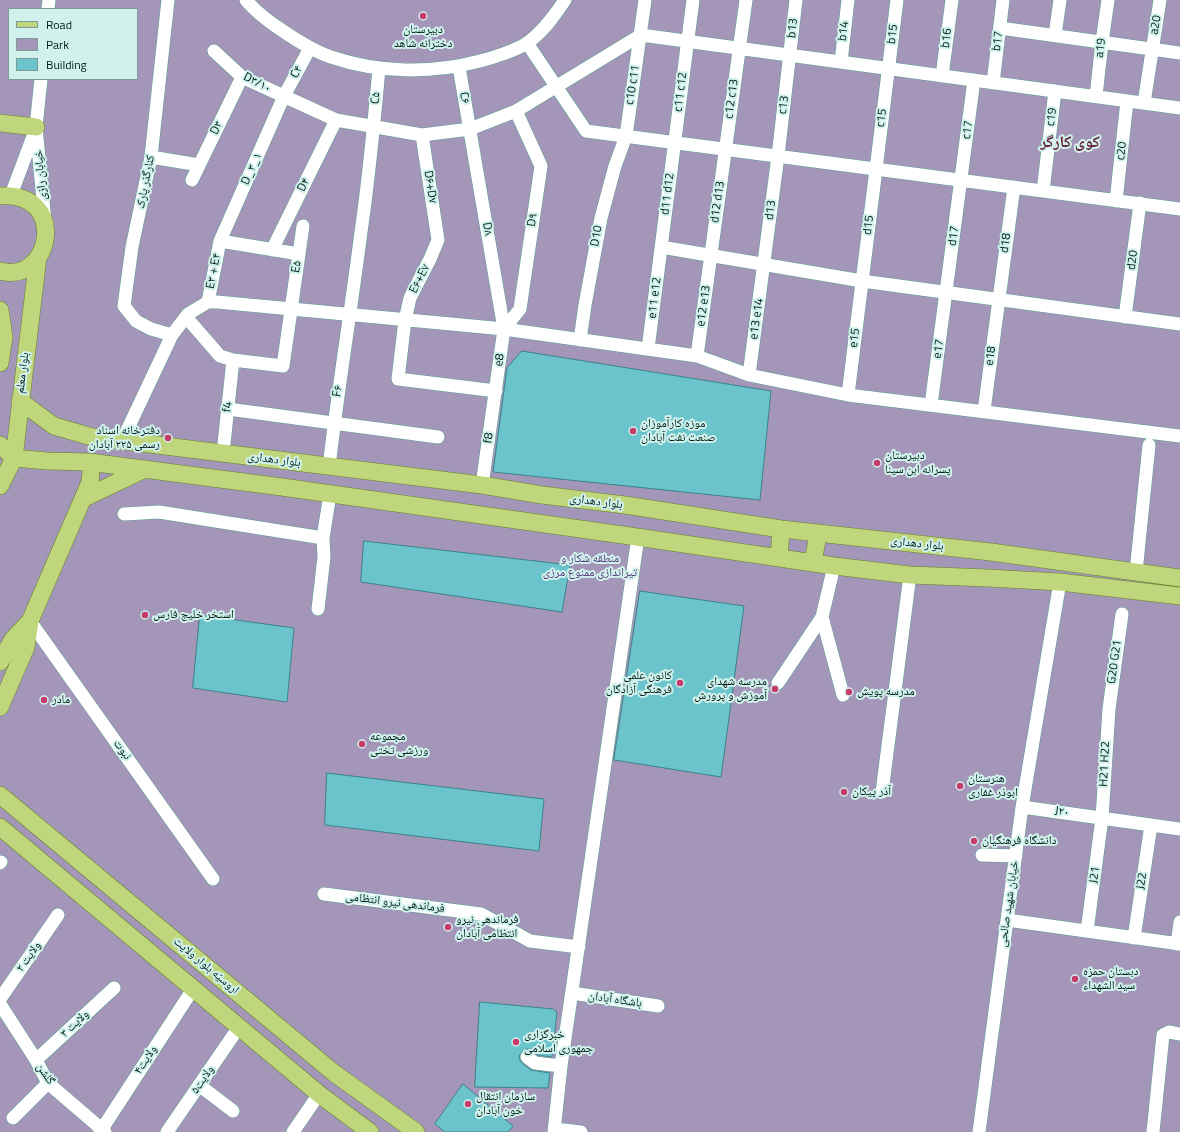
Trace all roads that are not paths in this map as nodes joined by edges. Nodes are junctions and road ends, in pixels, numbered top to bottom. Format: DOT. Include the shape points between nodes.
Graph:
graph roads {
  1 [pos="168,0"];
  2 [pos="246,0"];
  3 [pos="565,0"];
  4 [pos="645,0"];
  5 [pos="693,0"];
  6 [pos="746,0"];
  7 [pos="796,0"];
  8 [pos="848,0"];
  9 [pos="897,0"];
  10 [pos="952,0"];
  11 [pos="1004,0"];
  12 [pos="1060,0"];
  13 [pos="1108,0"];
  14 [pos="1160,0"];
  15 [pos="1000,28"];
  16 [pos="641,35"];
  17 [pos="1055,35"];
  18 [pos="688,42"];
  19 [pos="1102,42"];
  20 [pos="527,43"];
  21 [pos="310,48"];
  22 [pos="739,48"];
  23 [pos="1152,49"];
  24 [pos="214,51"];
  25 [pos="1180,53"];
  26 [pos="790,55"];
  27 [pos="841,62"];
  28 [pos="459,67"];
  29 [pos="888,68"];
  30 [pos="379,69"];
  31 [pos="942,76"];
  32 [pos="242,77"];
  33 [pos="41,80"];
  34 [pos="974,80"];
  35 [pos="993,83"];
  36 [pos="556,86"];
  37 [pos="1055,91"];
  38 [pos="284,96"];
  39 [pos="1096,96"];
  40 [pos="1127,100"];
  41 [pos="1144,103"];
  42 [pos="1180,108"];
  43 [pos="516,111"];
  44 [pos="336,120"];
  45 [pos="0,123"];
  46 [pos="36,127"];
  47 [pos="374,128"];
  48 [pos="470,129"];
  49 [pos="422,135"];
  50 [pos="626,136"];
  51 [pos="675,142"];
  52 [pos="725,149"];
  53 [pos="778,156"];
  54 [pos="151,158"];
  55 [pos="199,165"];
  56 [pos="876,168"];
  57 [pos="192,180"];
  58 [pos="962,180"];
  59 [pos="1014,187"];
  60 [pos="1043,191"];
  61 [pos="6,196"];
  62 [pos="1116,200"];
  63 [pos="1140,203"];
  64 [pos="1180,209"];
  65 [pos="45,223"];
  66 [pos="303,226"];
  67 [pos="438,240"];
  68 [pos="220,241"];
  69 [pos="661,247"];
  70 [pos="272,250"];
  71 [pos="299,254"];
  72 [pos="711,255"];
  73 [pos="38,257"];
  74 [pos="764,264"];
  75 [pos="0,270"];
  76 [pos="862,281"];
  77 [pos="946,293"];
  78 [pos="998,300"];
  79 [pos="208,302"];
  80 [pos="291,309"];
  81 [pos="0,310"];
  82 [pos="349,314"];
  83 [pos="186,317"];
  84 [pos="1126,317"];
  85 [pos="405,320"];
  86 [pos="1180,324"];
  87 [pos="504,329"];
  88 [pos="172,335"];
  89 [pos="580,340"];
  90 [pos="648,350"];
  91 [pos="697,356"];
  92 [pos="233,360"];
  93 [pos="0,363"];
  94 [pos="750,374"];
  95 [pos="496,391"];
  96 [pos="848,394"];
  97 [pos="20,401"];
  98 [pos="931,405"];
  99 [pos="228,408"];
  100 [pos="984,412"];
  101 [pos="334,423"];
  102 [pos="1180,436"];
  103 [pos="438,437"];
  104 [pos="122,440"];
  105 [pos="0,445"];
  106 [pos="1149,445"];
  107 [pos="223,454"];
  108 [pos="14,458"];
  109 [pos="89,462"];
  110 [pos="286,462"];
  111 [pos="329,467"];
  112 [pos="146,469"];
  113 [pos="482,485"];
  114 [pos="0,486"];
  115 [pos="282,487"];
  116 [pos="330,494"];
  117 [pos="84,498"];
  118 [pos="124,514"];
  119 [pos="781,529"];
  120 [pos="818,534"];
  121 [pos="638,537"];
  122 [pos="323,538"];
  123 [pos="779,558"];
  124 [pos="813,563"];
  125 [pos="834,566"];
  126 [pos="1136,572"];
  127 [pos="910,575"];
  128 [pos="1180,578"];
  129 [pos="1060,582"];
  130 [pos="1180,596"];
  131 [pos="318,610"];
  132 [pos="1122,614"];
  133 [pos="822,617"];
  134 [pos="30,621"];
  135 [pos="0,662"];
  136 [pos="778,683"];
  137 [pos="843,695"];
  138 [pos="0,707"];
  139 [pos="1109,709"];
  140 [pos="882,792"];
  141 [pos="0,795"];
  142 [pos="1022,807"];
  143 [pos="1102,818"];
  144 [pos="1151,825"];
  145 [pos="0,827"];
  146 [pos="1180,829"];
  147 [pos="982,855"];
  148 [pos="1016,856"];
  149 [pos="214,878"];
  150 [pos="324,894"];
  151 [pos="58,915"];
  152 [pos="1007,920"];
  153 [pos="1180,922"];
  154 [pos="1087,931"];
  155 [pos="1134,938"];
  156 [pos="1178,944"];
  157 [pos="579,947"];
  158 [pos="114,988"];
  159 [pos="193,989"];
  160 [pos="572,993"];
  161 [pos="0,999"];
  162 [pos="0,1004"];
  163 [pos="658,1006"];
  164 [pos="239,1027"];
  165 [pos="1180,1034"];
  166 [pos="527,1057"];
  167 [pos="36,1060"];
  168 [pos="562,1066"];
  169 [pos="334,1073"];
  170 [pos="48,1083"];
  171 [pos="199,1085"];
  172 [pos="359,1091"];
  173 [pos="319,1094"];
  174 [pos="233,1111"];
  175 [pos="344,1111"];
  176 [pos="14,1118"];
  177 [pos="554,1130"];
  178 [pos="102,1131"];
  179 [pos="167,1132"];
  180 [pos="293,1132"];
  181 [pos="370,1132"];
  182 [pos="416,1132"];
  183 [pos="581,1132"];
  184 [pos="979,1132"];
  185 [pos="1153,1132"];
  1 -- 54 [label="street, کنارگذر پارک"];
  2 -- 21 [label="street" via="271,23"];
  3 -- 20 [label="street" via="549,23"];
  4 -- 16 [label="street, c10 c11"];
  5 -- 18 [label="street, c11 c12"];
  6 -- 22 [label="street, c12 c13"];
  7 -- 26 [label="street, b13"];
  8 -- 27 [label="street, b14"];
  9 -- 29 [label="street, b15"];
  10 -- 31 [label="street, b16"];
  11 -- 15 [label="street, b17"];
  12 -- 17 [label="street"];
  13 -- 19 [label="street, a19"];
  14 -- 23 [label="street, a20"];
  15 -- 17 [label="street"];
  15 -- 35 [label="street, b17"];
  16 -- 18 [label="street"];
  16 -- 36 [label="street, D۳/۱۰"];
  16 -- 50 [label="street, c10 c11"];
  17 -- 19 [label="street"];
  18 -- 22 [label="street"];
  18 -- 51 [label="street, c11 c12"];
  19 -- 23 [label="street"];
  19 -- 39 [label="street, a19"];
  20 -- 28 [label="street" via="494,58"];
  20 -- 36 [label="street"];
  21 -- 30 [label="street" via="330,57"];
  21 -- 38 [label="street, C۴"];
  22 -- 26 [label="street"];
  22 -- 52 [label="street, c12 c13"];
  23 -- 25 [label="street"];
  23 -- 41 [label="street, a20"];
  24 -- 32 [label="street, D۳/۱۰"];
  26 -- 27 [label="street"];
  26 -- 53 [label="street, c13"];
  27 -- 29 [label="street"];
  28 -- 30 [label="street" via="422,70"];
  28 -- 48 [label="street, C۶"];
  29 -- 31 [label="street"];
  29 -- 56 [label="street, c15"];
  30 -- 47 [label="street, C۵"];
  31 -- 34 [label="street"];
  32 -- 38 [label="street, D۳/۱۰"];
  32 -- 55 [label="street, D۳"];
  33 -- 46 [label="street, خیابان رازی"];
  34 -- 35 [label="street"];
  34 -- 58 [label="street, c17"];
  35 -- 37 [label="street"];
  36 -- 43 [label="street, D۳/۱۰"];
  36 -- 50 [label="street" via="586,131"];
  37 -- 39 [label="street"];
  37 -- 60 [label="street, c19"];
  38 -- 44 [label="street, D۳/۱۰"];
  38 -- 68 [label="street, D_۳_۱"];
  39 -- 40 [label="street"];
  40 -- 41 [label="street"];
  40 -- 62 [label="street, c20"];
  41 -- 42 [label="street"];
  43 -- 48 [label="street, D۳/۱۰"];
  43 -- 87 [label="street, D۹" via="542,166 520,308"];
  44 -- 47 [label="street, D۳/۱۰"];
  44 -- 70 [label="street, D۴"];
  45 -- 46 [label="main road"];
  46 -- 61 [label="street, خیابان رازی"];
  46 -- 65 [label="street, خیابان رازی"];
  47 -- 49 [label="street, D۳/۱۰"];
  47 -- 82 [label="street, C۵"];
  48 -- 49 [label="street, D۳/۱۰"];
  48 -- 87 [label="street, D۸"];
  49 -- 67 [label="street, D۶+D۷"];
  50 -- 51 [label="street"];
  50 -- 89 [label="street, D10" via="601,218"];
  51 -- 52 [label="street"];
  51 -- 69 [label="street, d11 d12"];
  52 -- 53 [label="street"];
  52 -- 72 [label="street, d12 d13"];
  53 -- 56 [label="street"];
  53 -- 74 [label="street, d13"];
  54 -- 55 [label="street"];
  54 -- 88 [label="street, کنارگذر پارک" via="132,248 124,306 136,320 151,329"];
  55 -- 57 [label="street, D۳"];
  56 -- 58 [label="street"];
  56 -- 76 [label="street, d15"];
  58 -- 59 [label="street"];
  58 -- 77 [label="street, d17"];
  59 -- 60 [label="street"];
  59 -- 78 [label="street, d18"];
  60 -- 62 [label="street"];
  61 -- 65 [label="main road" via="22,198 32,204"];
  62 -- 63 [label="street"];
  63 -- 64 [label="street"];
  63 -- 84 [label="street, d20"];
  65 -- 73 [label="main road, بلوار معلم" via="44,247"];
  66 -- 71 [label="street, E۵"];
  67 -- 85 [label="street, E۶+E۷" via="410,298"];
  68 -- 70 [label="street"];
  68 -- 79 [label="street, E۳ + E۴"];
  69 -- 72 [label="street"];
  69 -- 90 [label="street, e11 e12"];
  70 -- 71 [label="street"];
  71 -- 80 [label="street, E۵"];
  72 -- 74 [label="street"];
  72 -- 91 [label="street, e12 e13"];
  73 -- 75 [label="main road" via="22,269 13,272"];
  73 -- 97 [label="main road, بلوار معلم"];
  74 -- 76 [label="street"];
  74 -- 94 [label="street, e13 e14"];
  76 -- 77 [label="street"];
  76 -- 96 [label="street, e15"];
  77 -- 78 [label="street"];
  77 -- 98 [label="street, e17"];
  78 -- 84 [label="street"];
  78 -- 100 [label="street, e18"];
  79 -- 80 [label="street"];
  79 -- 83 [label="street"];
  80 -- 82 [label="street"];
  80 -- 92 [label="street, E۵" via="283,366"];
  81 -- 93 [label="main road, بلوار معلم" via="4,337"];
  82 -- 85 [label="street"];
  82 -- 101 [label="street, F۶"];
  83 -- 88 [label="street"];
  83 -- 92 [label="street" via="220,356"];
  84 -- 86 [label="street"];
  85 -- 87 [label="street"];
  85 -- 95 [label="street, E۶+E۷" via="398,379"];
  87 -- 89 [label="street"];
  87 -- 95 [label="street, e8"];
  88 -- 104 [label="street"];
  89 -- 90 [label="street"];
  90 -- 91 [label="street"];
  91 -- 94 [label="street"];
  92 -- 99 [label="street, f4"];
  94 -- 96 [label="street"];
  95 -- 113 [label="street, f8"];
  96 -- 98 [label="street"];
  97 -- 104 [label="main road, بلوار دهداری" via="54,426 92,437"];
  97 -- 108 [label="main road, بلوار معلم"];
  98 -- 100 [label="street"];
  99 -- 101 [label="street"];
  99 -- 107 [label="street, f4"];
  100 -- 102 [label="street"];
  101 -- 103 [label="street"];
  101 -- 111 [label="street, F۶"];
  104 -- 107 [label="main road, بلوار دهداری"];
  105 -- 108 [label="main road"];
  106 -- 126 [label="street"];
  107 -- 110 [label="main road, بلوار دهداری"];
  108 -- 109 [label="main road"];
  108 -- 114 [label="main road, بلوار معلم"];
  109 -- 112 [label="main road"];
  109 -- 117 [label="main road" via="90,482"];
  110 -- 111 [label="main road, بلوار دهداری"];
  110 -- 115 [label="main road"];
  111 -- 113 [label="main road, بلوار دهداری"];
  112 -- 115 [label="main road"];
  112 -- 117 [label="main road"];
  113 -- 119 [label="main road, بلوار دهداری"];
  115 -- 116 [label="main road"];
  116 -- 121 [label="main road"];
  116 -- 122 [label="street"];
  117 -- 134 [label="main road"];
  118 -- 122 [label="street" via="159,512"];
  119 -- 120 [label="main road, بلوار دهداری"];
  119 -- 123 [label="main road"];
  120 -- 124 [label="main road"];
  120 -- 126 [label="main road, بلوار دهداری" via="991,552"];
  121 -- 123 [label="main road"];
  121 -- 157 [label="street"];
  122 -- 131 [label="street" via="324,557"];
  123 -- 124 [label="main road"];
  124 -- 125 [label="main road"];
  125 -- 127 [label="main road"];
  125 -- 133 [label="street"];
  126 -- 128 [label="main road, بلوار دهداری"];
  127 -- 129 [label="main road"];
  127 -- 140 [label="street"];
  129 -- 130 [label="main road"];
  129 -- 142 [label="street, خیابان شهید صالحی"];
  132 -- 139 [label="street, G20 G21"];
  133 -- 136 [label="street"];
  133 -- 137 [label="street"];
  134 -- 135 [label="main road" via="13,638"];
  134 -- 138 [label="main road" via="26,647"];
  134 -- 149 [label="street, نبوت"];
  139 -- 143 [label="street, H21 H22"];
  141 -- 169 [label="main road, اروسیّه بلوار ولایت"];
  142 -- 143 [label="street, J۲۰"];
  142 -- 148 [label="street, خیابان شهید صالحی"];
  143 -- 144 [label="street, J۲۰"];
  143 -- 154 [label="street, J21"];
  144 -- 146 [label="street, J۲۰"];
  144 -- 155 [label="street, J22"];
  145 -- 159 [label="main road"];
  147 -- 148 [label="street"];
  148 -- 152 [label="street, خیابان شهید صالحی"];
  150 -- 157 [label="street, فرماندهی نیرو انتظامی" via="481,914 530,941"];
  151 -- 161 [label="street, ولایت ۲"];
  152 -- 154 [label="street"];
  152 -- 184 [label="street, خیابان شهید صالحی"];
  153 -- 156 [label="street"];
  154 -- 155 [label="street"];
  155 -- 156 [label="street"];
  157 -- 160 [label="street"];
  158 -- 167 [label="street, ولایت ۳"];
  159 -- 164 [label="main road"];
  159 -- 178 [label="street, ولایت۴"];
  160 -- 163 [label="street, باشگاه آبادان"];
  160 -- 168 [label="street"];
  162 -- 167 [label="street, گلشن"];
  164 -- 171 [label="street, ولایت۵"];
  164 -- 173 [label="main road"];
  165 -- 185 [label="street" via="1169,1032 1163,1035"];
  166 -- 168 [label="street" via="535,1063"];
  167 -- 170 [label="street, گلشن"];
  168 -- 177 [label="street"];
  169 -- 172 [label="main road, اروسیّه بلوار ولایت"];
  169 -- 173 [label="main road" via="329,1086"];
  170 -- 176 [label="street"];
  170 -- 178 [label="street, گلشن"];
  171 -- 174 [label="street"];
  171 -- 179 [label="street, ولایت۵"];
  172 -- 175 [label="main road" via="347,1098"];
  172 -- 182 [label="main road, اروسیّه بلوار ولایت"];
  173 -- 175 [label="main road"];
  173 -- 180 [label="street"];
  175 -- 181 [label="main road"];
  177 -- 183 [label="street"];
}
